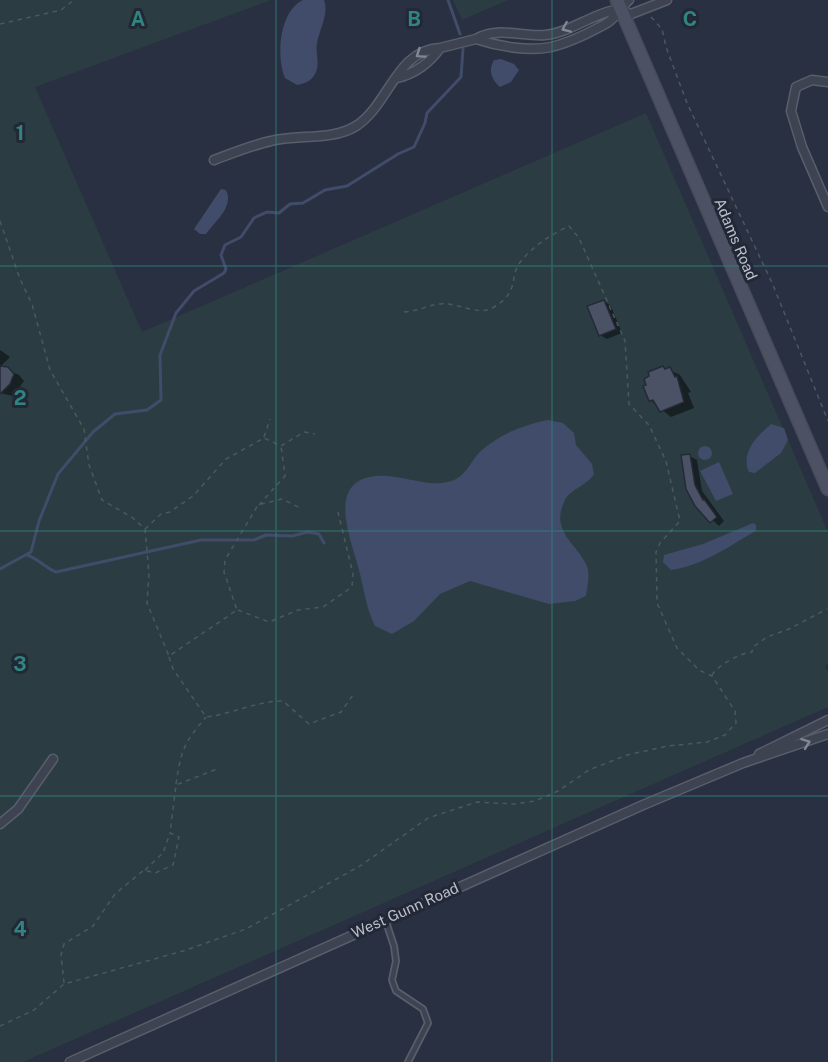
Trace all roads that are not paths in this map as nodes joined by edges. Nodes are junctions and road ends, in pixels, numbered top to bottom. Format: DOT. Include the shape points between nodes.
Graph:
graph roads {
  1 [pos="667,0"];
  2 [pos="622,3"];
  3 [pos="540,35"];
  4 [pos="476,39"];
  5 [pos="542,47"];
  6 [pos="828,82"];
  7 [pos="214,160"];
  8 [pos="828,207"];
  9 [pos="828,489"];
  10 [pos="828,720"];
  11 [pos="828,734"];
  12 [pos="53,759"];
  13 [pos="742,763"];
  14 [pos="0,824"];
  15 [pos="385,919"];
  16 [pos="70,1062"];
  17 [pos="408,1062"];
  1 -- 2 [label="street" via="632,14"];
  2 -- 3 [label="street, one-way"];
  2 -- 5 [label="street" via="608,22"];
  2 -- 9 [label="main road, Adams Road"];
  3 -- 4 [label="street" via="487,32"];
  3 -- 5 [label="street"];
  4 -- 5 [label="street"];
  4 -- 7 [label="street" via="440,48 434,58 409,76 397,78 356,125 323,136 270,141"];
  6 -- 8 [label="street" via="812,80 796,87 790,111"];
  10 -- 13 [label="street, West Gunn Road"];
  13 -- 11 [label="street, West Gunn Road, one-way"];
  12 -- 14 [label="street" via="18,809"];
  13 -- 15 [label="street, West Gunn Road"];
  15 -- 16 [label="street, West Gunn Road"];
  15 -- 17 [label="lane" via="394,946 392,980 396,991 423,1009 428,1023"];
}
